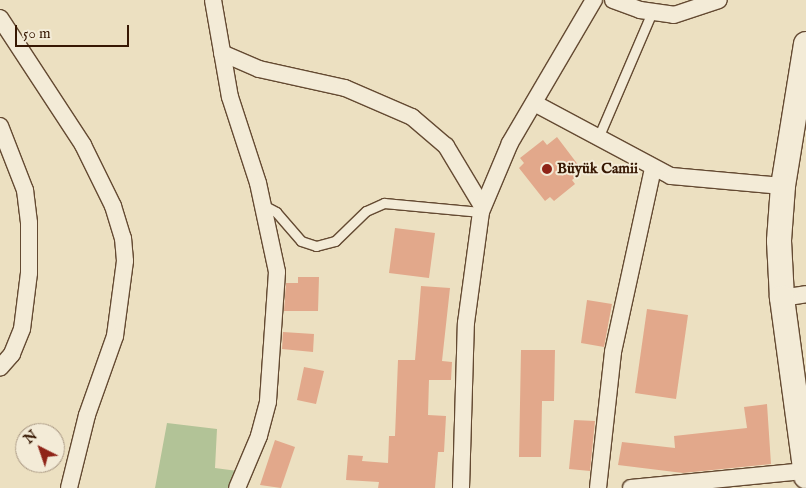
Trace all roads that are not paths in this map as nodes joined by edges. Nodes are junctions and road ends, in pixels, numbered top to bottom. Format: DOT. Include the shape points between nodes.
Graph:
graph roads {
  1 [pos="213,0"];
  2 [pos="594,0"];
  3 [pos="612,0"];
  4 [pos="719,0"];
  5 [pos="652,12"];
  6 [pos="0,18"];
  7 [pos="806,44"];
  8 [pos="222,53"];
  9 [pos="534,102"];
  10 [pos="0,126"];
  11 [pos="598,138"];
  12 [pos="653,168"];
  13 [pos="783,186"];
  14 [pos="264,205"];
  15 [pos="482,209"];
  16 [pos="806,294"];
  17 [pos="782,298"];
  18 [pos="0,368"];
  19 [pos="805,471"];
  20 [pos="806,476"];
  21 [pos="242,485"];
  22 [pos="68,488"];
  23 [pos="460,488"];
  24 [pos="598,488"];
  25 [pos="631,488"];
  1 -- 8 [label="street"];
  2 -- 9 [label="street"];
  3 -- 5 [label="street"];
  4 -- 5 [label="street" via="688,12"];
  5 -- 11 [label="lane"];
  6 -- 22 [label="street" via="83,145 113,206 123,238 125,261 115,336 87,415"];
  7 -- 13 [label="street"];
  8 -- 14 [label="street" via="230,97"];
  8 -- 15 [label="street" via="259,69 345,88 412,117 446,146"];
  9 -- 11 [label="street"];
  9 -- 15 [label="street" via="498,167"];
  10 -- 18 [label="street" via="25,190 29,252 22,330 12,354"];
  11 -- 12 [label="street"];
  12 -- 13 [label="street" via="687,180"];
  12 -- 24 [label="street" via="613,352"];
  13 -- 17 [label="street" via="779,241"];
  14 -- 15 [label="lane" via="276,212 301,241 316,246 335,241 366,211 384,203"];
  14 -- 21 [label="street" via="277,272 270,390"];
  15 -- 23 [label="street" via="466,323"];
  16 -- 17 [label="street"];
  17 -- 19 [label="street"];
  19 -- 20 [label="street"];
  19 -- 25 [label="street"];
}
